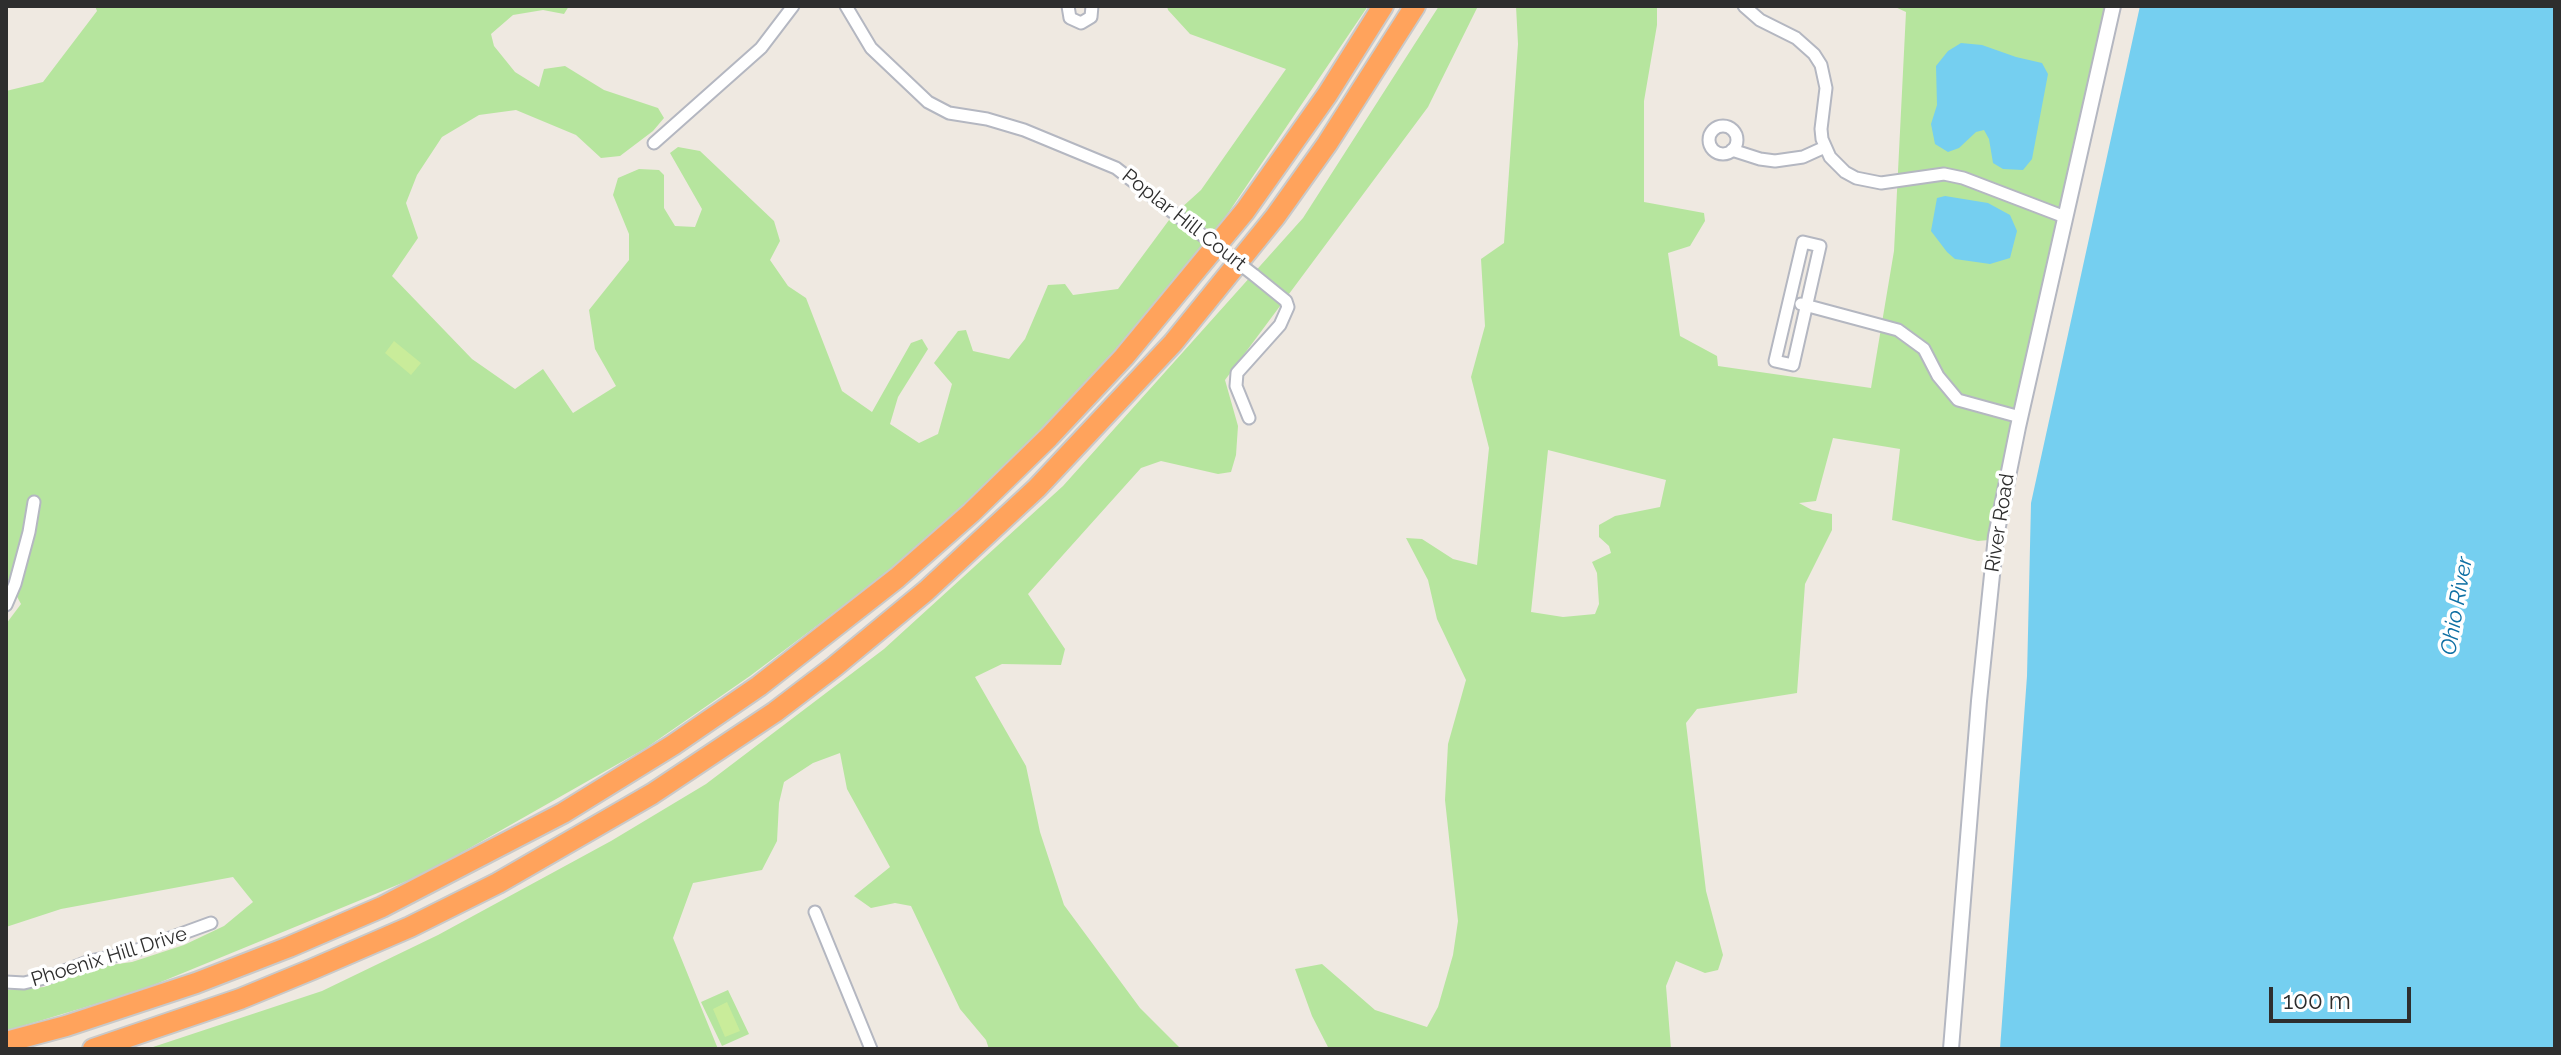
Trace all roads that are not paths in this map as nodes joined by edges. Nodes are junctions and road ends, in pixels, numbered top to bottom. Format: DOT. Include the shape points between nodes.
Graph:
graph roads {
  1 [pos="793,6"];
  2 [pos="846,6"];
  3 [pos="1068,6"];
  4 [pos="1092,6"];
  5 [pos="1383,6"];
  6 [pos="1415,6"];
  7 [pos="1744,6"];
  8 [pos="2113,6"];
  9 [pos="654,143"];
  10 [pos="1825,147"];
  11 [pos="1732,150"];
  12 [pos="2065,217"];
  13 [pos="1789,301"];
  14 [pos="1806,305"];
  15 [pos="2020,417"];
  16 [pos="1249,418"];
  17 [pos="34,502"];
  18 [pos="6,605"];
  19 [pos="815,912"];
  20 [pos="211,923"];
  21 [pos="6,982"];
  22 [pos="6,1042"];
  23 [pos="93,1049"];
  24 [pos="871,1049"];
  25 [pos="1951,1049"];
  1 -- 9 [label="street" via="761,48"];
  2 -- 16 [label="street, Poplar Hill Court, bridge" via="871,48 928,102 949,113 1024,130 1116,168 1286,301 1280,325 1237,373 1236,386"];
  3 -- 4 [label="street" via="1070,18 1081,23 1091,17"];
  5 -- 22 [label="highway" via="1245,211 1124,357 971,513 771,677 563,813 382,907 196,983"];
  6 -- 23 [label="highway" via="1283,205 1162,356 1037,488 834,667 652,794 498,883 313,969"];
  7 -- 10 [label="street" via="1806,45 1821,65"];
  8 -- 12 [label="street, River Road"];
  10 -- 11 [label="street" via="1775,161"];
  10 -- 12 [label="street" via="1845,172 1868,182 1944,174"];
  12 -- 15 [label="street, River Road"];
  13 -- 14 [label="street"];
  13 -- 14 [label="street" via="1803,242 1820,246"];
  13 -- 14 [label="street" via="1775,361 1793,365"];
  14 -- 15 [label="street" via="1898,330 1924,349 1958,400"];
  15 -- 25 [label="street, River Road" via="1988,600"];
  17 -- 18 [label="street"];
  19 -- 24 [label="street"];
  20 -- 21 [label="street, Phoenix Hill Drive" via="49,977"];
}
